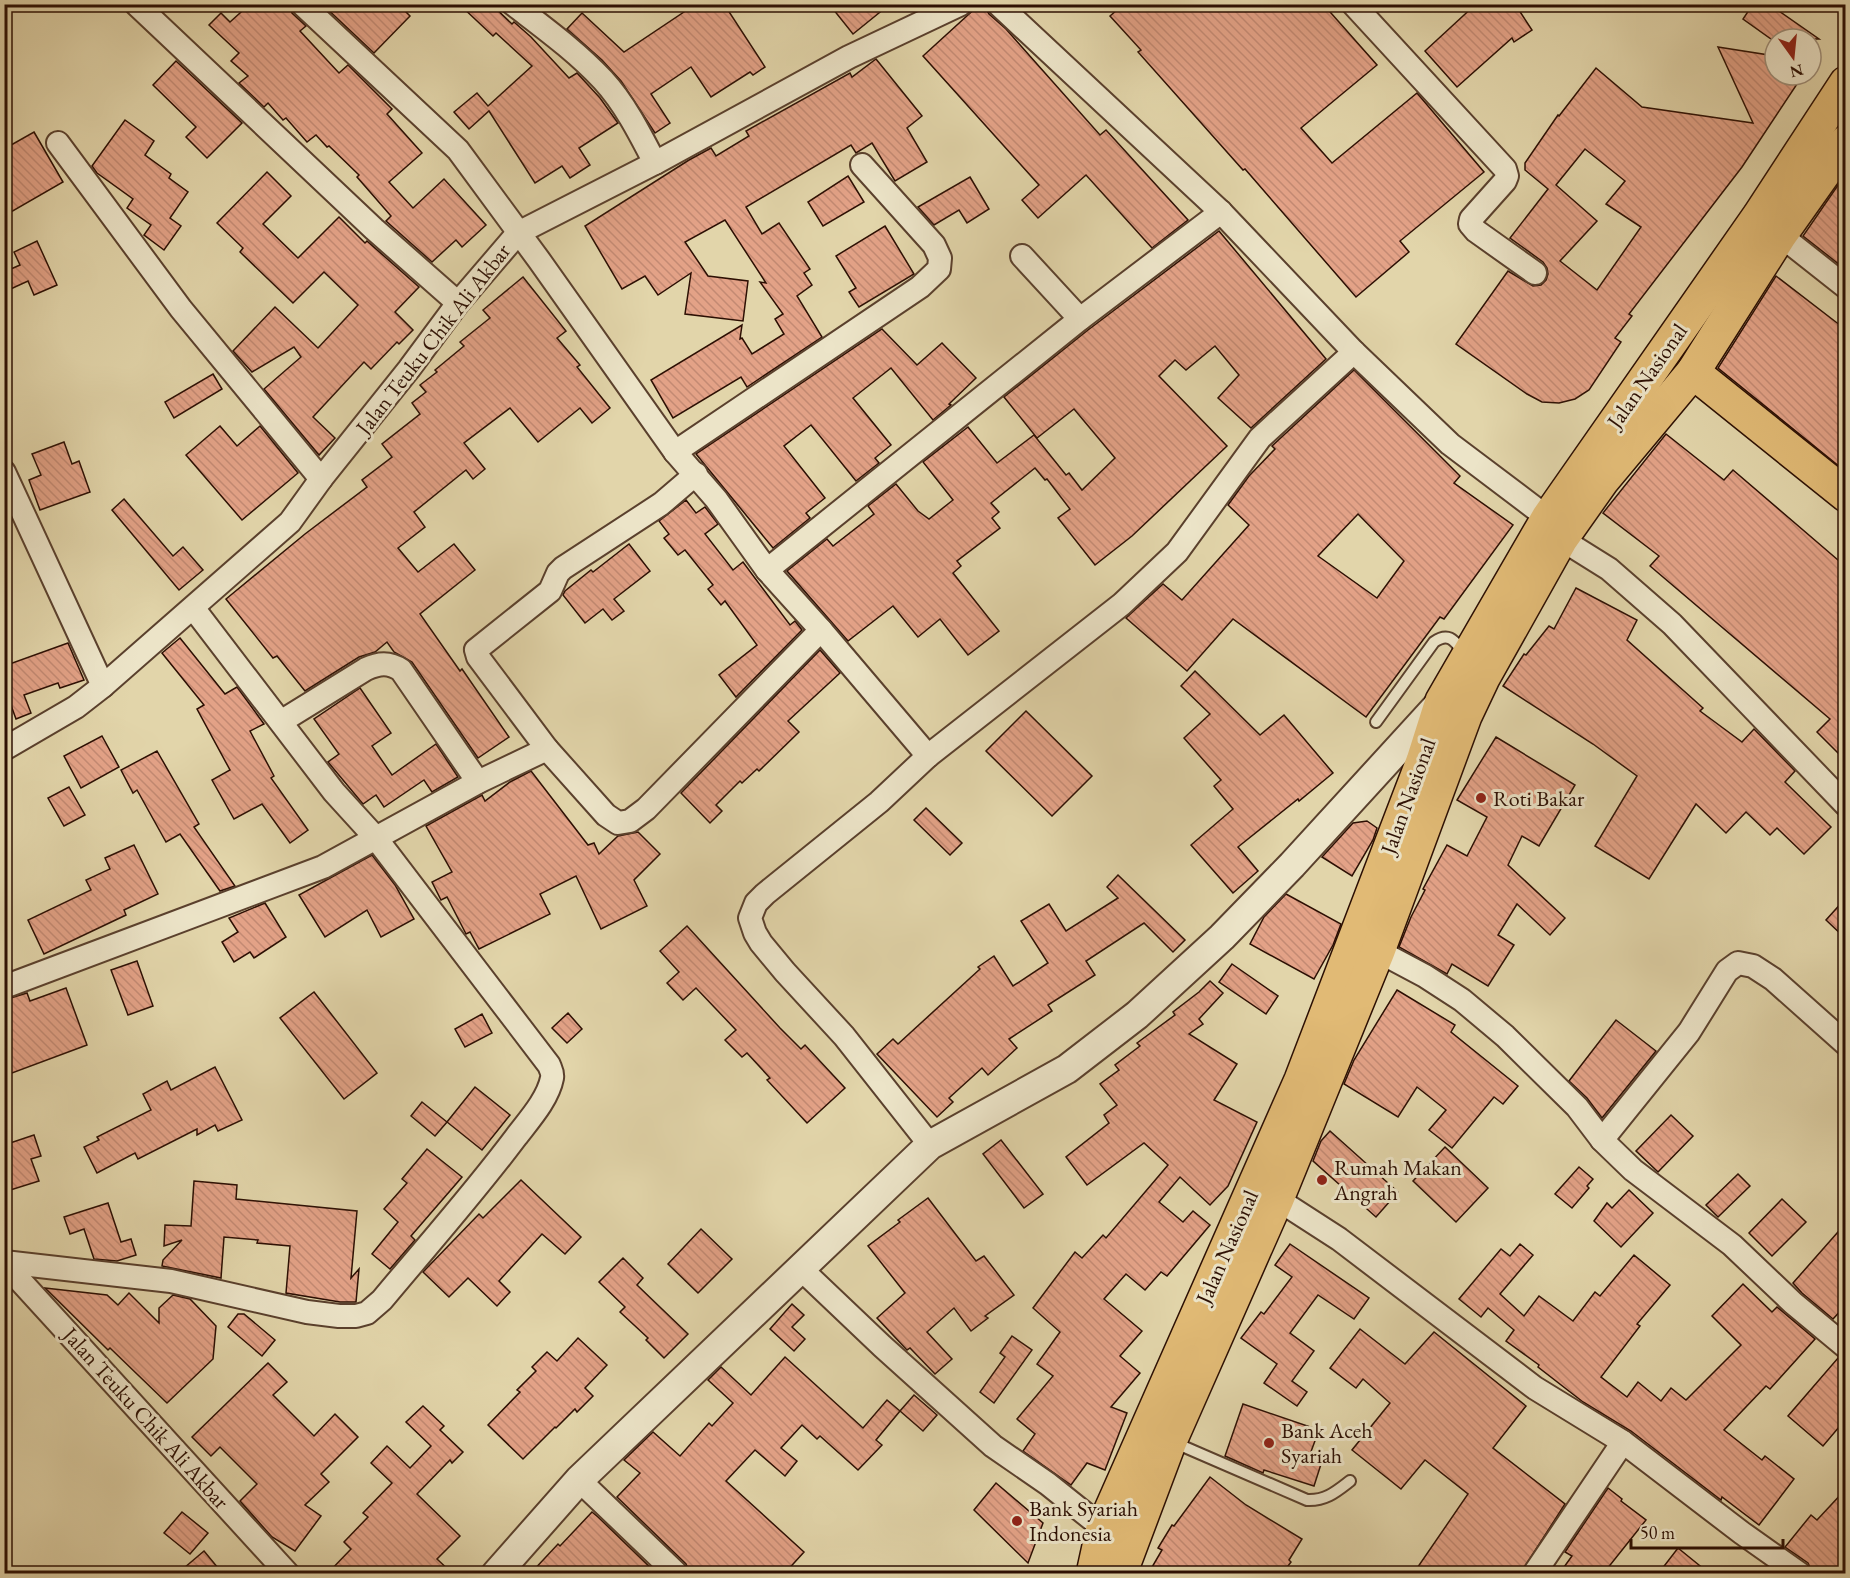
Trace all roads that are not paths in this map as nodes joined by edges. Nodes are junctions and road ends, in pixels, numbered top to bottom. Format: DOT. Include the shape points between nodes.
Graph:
graph roads {
  1 [pos="136,4"];
  2 [pos="302,4"];
  3 [pos="513,4"];
  4 [pos="961,4"];
  5 [pos="998,4"];
  6 [pos="1353,4"];
  7 [pos="1845,83"];
  8 [pos="1845,142"];
  9 [pos="58,143"];
  10 [pos="655,163"];
  11 [pos="862,165"];
  12 [pos="1221,212"];
  13 [pos="518,233"];
  14 [pos="1780,235"];
  15 [pos="1022,256"];
  16 [pos="1535,273"];
  17 [pos="1845,287"];
  18 [pos="458,303"];
  19 [pos="1080,320"];
  20 [pos="1354,352"];
  21 [pos="1693,372"];
  22 [pos="675,452"];
  23 [pos="4,472"];
  24 [pos="696,474"];
  25 [pos="321,479"];
  26 [pos="1845,495"];
  27 [pos="1574,500"];
  28 [pos="767,570"];
  29 [pos="194,609"];
  30 [pos="821,630"];
  31 [pos="1467,656"];
  32 [pos="103,687"];
  33 [pos="1442,701"];
  34 [pos="282,721"];
  35 [pos="1376,722"];
  36 [pos="4,749"];
  37 [pos="547,749"];
  38 [pos="928,756"];
  39 [pos="478,782"];
  40 [pos="1845,805"];
  41 [pos="375,837"];
  42 [pos="1378,951"];
  43 [pos="4,987"];
  44 [pos="1845,1044"];
  45 [pos="1602,1140"];
  46 [pos="930,1144"];
  47 [pos="1277,1199"];
  48 [pos="4,1263"];
  49 [pos="800,1269"];
  50 [pos="1845,1347"];
  51 [pos="1623,1442"];
  52 [pos="1157,1450"];
  53 [pos="579,1480"];
  54 [pos="1350,1480"];
  55 [pos="1103,1528"];
  56 [pos="1799,1573"];
  57 [pos="288,1574"];
  58 [pos="496,1574"];
  59 [pos="677,1574"];
  60 [pos="1093,1574"];
  61 [pos="1120,1574"];
  62 [pos="1534,1574"];
  1 -- 18 [label="street"];
  2 -- 13 [label="street" via="458,150"];
  3 -- 10 [label="street" via="604,81 625,108"];
  4 -- 10 [label="street, Jalan Teuku Chik Ali Akbar" via="849,57"];
  5 -- 12 [label="street"];
  6 -- 16 [label="street" via="1505,170 1505,181 1470,224"];
  7 -- 27 [label="highway, Jalan Nasional"];
  8 -- 14 [label="highway, Jalan Nasional"];
  9 -- 25 [label="street" via="181,309"];
  10 -- 13 [label="street, Jalan Teuku Chik Ali Akbar"];
  11 -- 22 [label="street" via="934,245 940,258 939,269 920,287"];
  12 -- 19 [label="street"];
  12 -- 20 [label="street"];
  13 -- 18 [label="street, Jalan Teuku Chik Ali Akbar"];
  13 -- 22 [label="street"];
  14 -- 17 [label="street"];
  14 -- 21 [label="highway, Jalan Nasional"];
  15 -- 19 [label="street"];
  18 -- 25 [label="street, Jalan Teuku Chik Ali Akbar"];
  19 -- 28 [label="street"];
  20 -- 27 [label="street" via="1450,444"];
  20 -- 38 [label="street" via="1260,438 1177,552 1130,597"];
  21 -- 26 [label="highway"];
  21 -- 27 [label="highway, Jalan Nasional"];
  22 -- 24 [label="street"];
  23 -- 32 [label="street"];
  24 -- 28 [label="street"];
  24 -- 37 [label="street" via="661,504 562,568 550,591 476,650"];
  25 -- 29 [label="street, Jalan Teuku Chik Ali Akbar" via="290,522"];
  27 -- 31 [label="highway, Jalan Nasional"];
  27 -- 40 [label="street" via="1609,569 1672,624"];
  27 -- 42 [label="highway, Jalan Nasional" via="1465,716"];
  28 -- 30 [label="street"];
  29 -- 32 [label="street, Jalan Teuku Chik Ali Akbar"];
  29 -- 34 [label="street"];
  30 -- 37 [label="street" via="630,821 618,823 606,815"];
  30 -- 38 [label="street"];
  31 -- 33 [label="highway, Jalan Nasional"];
  31 -- 35 [label="lane" via="1450,638 1434,642"];
  32 -- 36 [label="street, Jalan Teuku Chik Ali Akbar"];
  33 -- 46 [label="street" via="1292,865 1222,937 1137,1015 1067,1069"];
  33 -- 52 [label="highway, Jalan Nasional" via="1423,761"];
  34 -- 39 [label="street" via="366,669 380,663 391,665 400,670"];
  34 -- 41 [label="street" via="334,792"];
  37 -- 39 [label="street"];
  38 -- 46 [label="street" via="879,802 765,894 750,918 760,943 844,1036"];
  39 -- 41 [label="street"];
  41 -- 43 [label="street" via="323,867"];
  41 -- 48 [label="street" via="552,1072 546,1094 532,1115 382,1300 362,1315 339,1316 171,1281"];
  42 -- 45 [label="street" via="1462,1000 1577,1107"];
  42 -- 47 [label="highway, Jalan Nasional"];
  44 -- 45 [label="street" via="1773,979 1754,966 1738,963 1727,971 1689,1032"];
  45 -- 50 [label="street" via="1632,1170 1732,1245"];
  46 -- 49 [label="street"];
  47 -- 51 [label="street" via="1339,1239 1534,1388"];
  47 -- 52 [label="highway, Jalan Nasional"];
  48 -- 57 [label="street, Jalan Teuku Chik Ali Akbar"];
  49 -- 53 [label="street"];
  49 -- 55 [label="street" via="993,1446"];
  51 -- 56 [label="street"];
  51 -- 62 [label="street"];
  52 -- 54 [label="lane" via="1308,1500 1330,1496"];
  52 -- 55 [label="highway, Jalan Nasional"];
  52 -- 61 [label="highway, Jalan Nasional"];
  53 -- 58 [label="street"];
  53 -- 59 [label="street"];
  55 -- 60 [label="highway, Jalan Nasional"];
}
